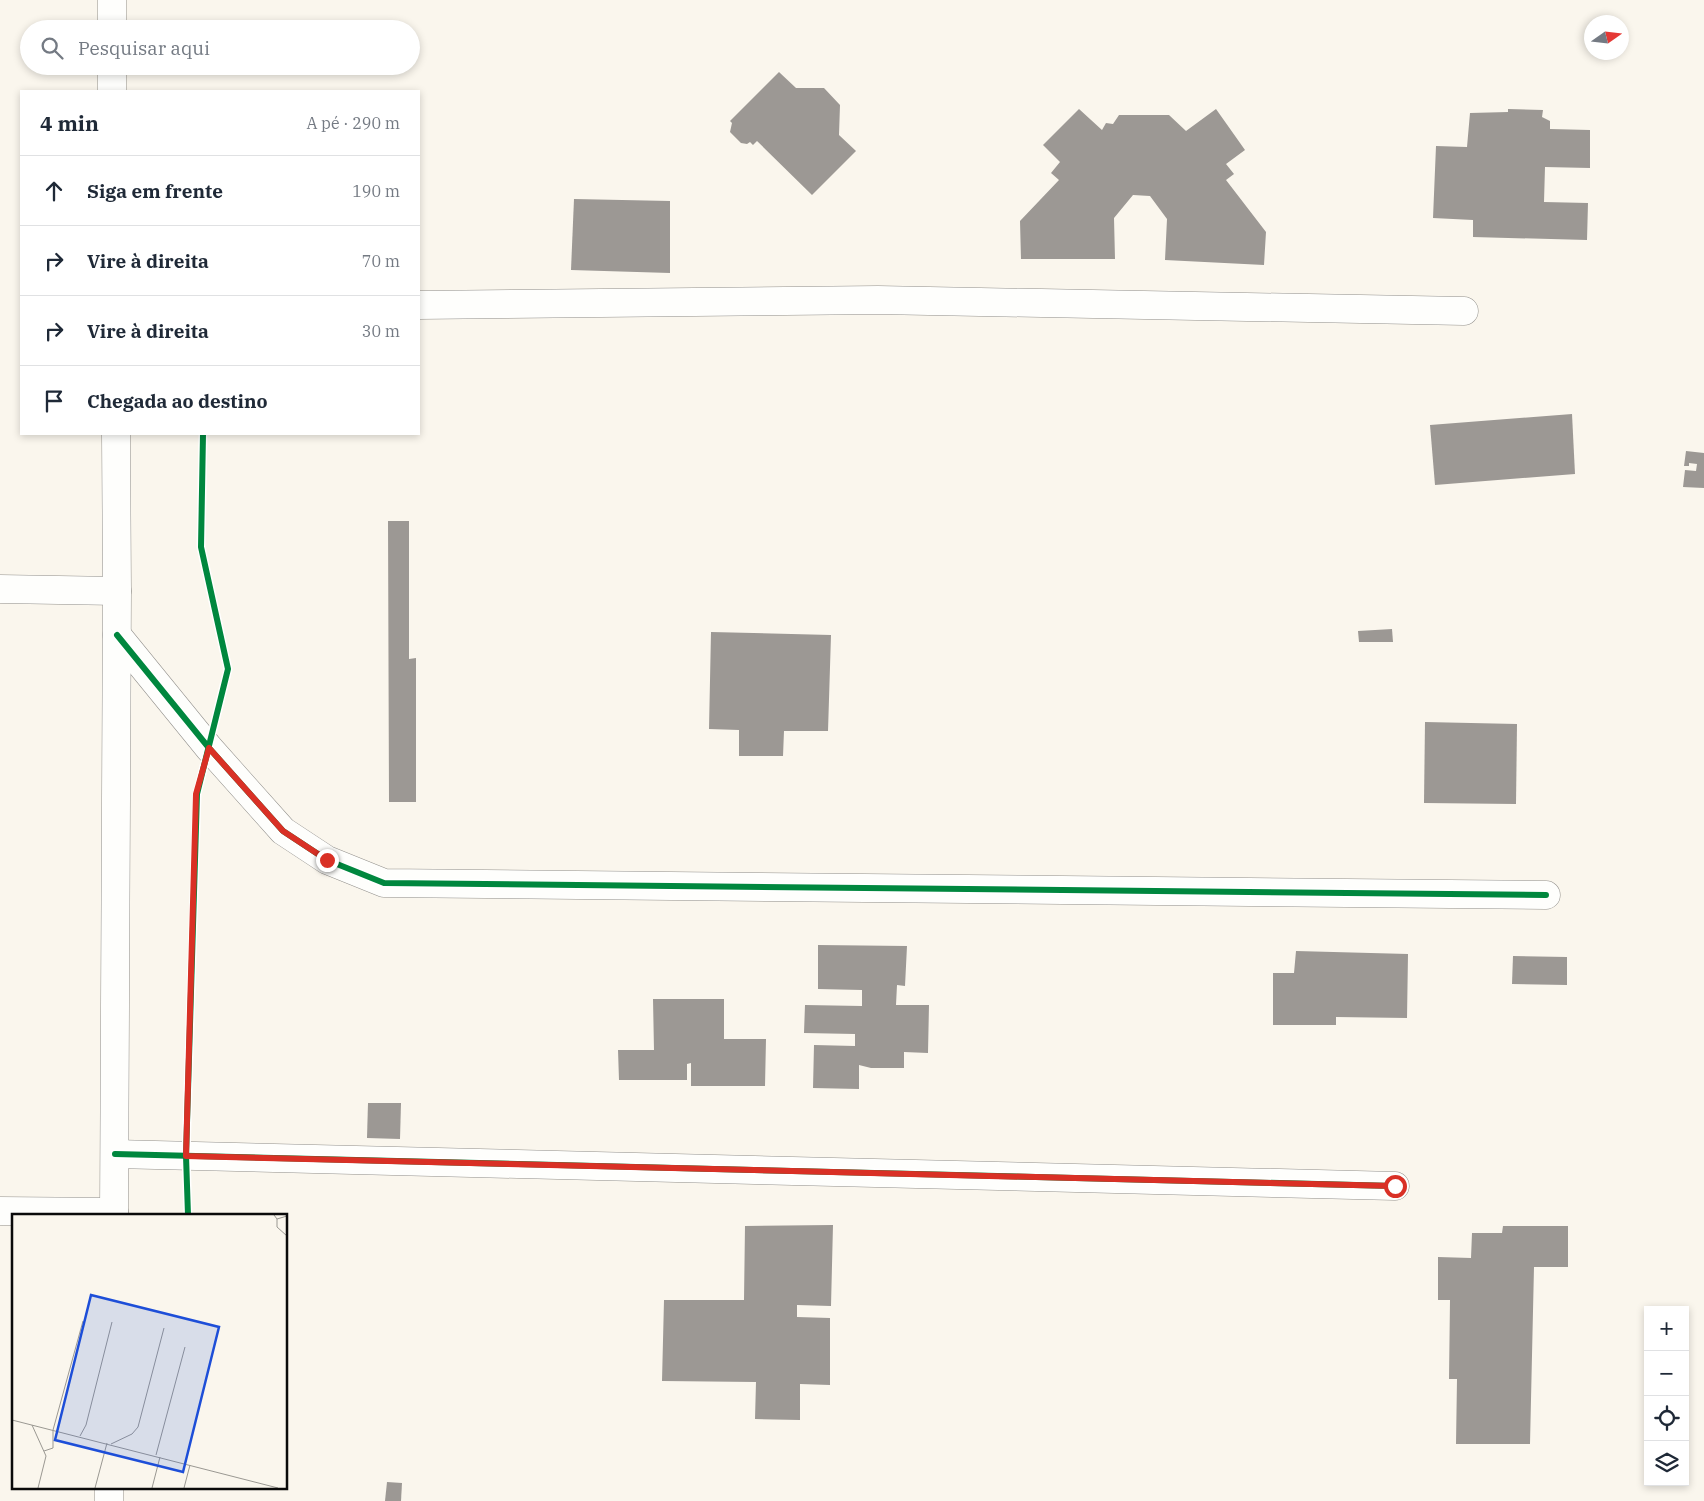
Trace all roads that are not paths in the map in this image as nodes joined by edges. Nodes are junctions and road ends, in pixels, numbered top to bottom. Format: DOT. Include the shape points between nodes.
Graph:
graph roads {
  1 [pos="112,0"];
  2 [pos="112,20"];
  3 [pos="112,75"];
  4 [pos="112,90"];
  5 [pos="420,305"];
  6 [pos="1464,311"];
  7 [pos="116,435"];
  8 [pos="0,589"];
  9 [pos="117,590"];
  10 [pos="117,635"];
  11 [pos="1546,895"];
  12 [pos="116,1154"];
  13 [pos="1395,1186"];
  14 [pos="0,1211"];
  15 [pos="114,1213"];
  16 [pos="109,1488"];
  17 [pos="109,1501"];
  1 -- 2 [label="street"];
  3 -- 4 [label="street"];
  5 -- 6 [label="street" via="878,300"];
  7 -- 9 [label="street"];
  8 -- 9 [label="street"];
  9 -- 10 [label="street"];
  10 -- 11 [label="street" via="209,748 283,831 327,860 384,884"];
  10 -- 12 [label="street"];
  12 -- 13 [label="street"];
  12 -- 15 [label="street"];
  14 -- 15 [label="street"];
  16 -- 17 [label="street"];
}
